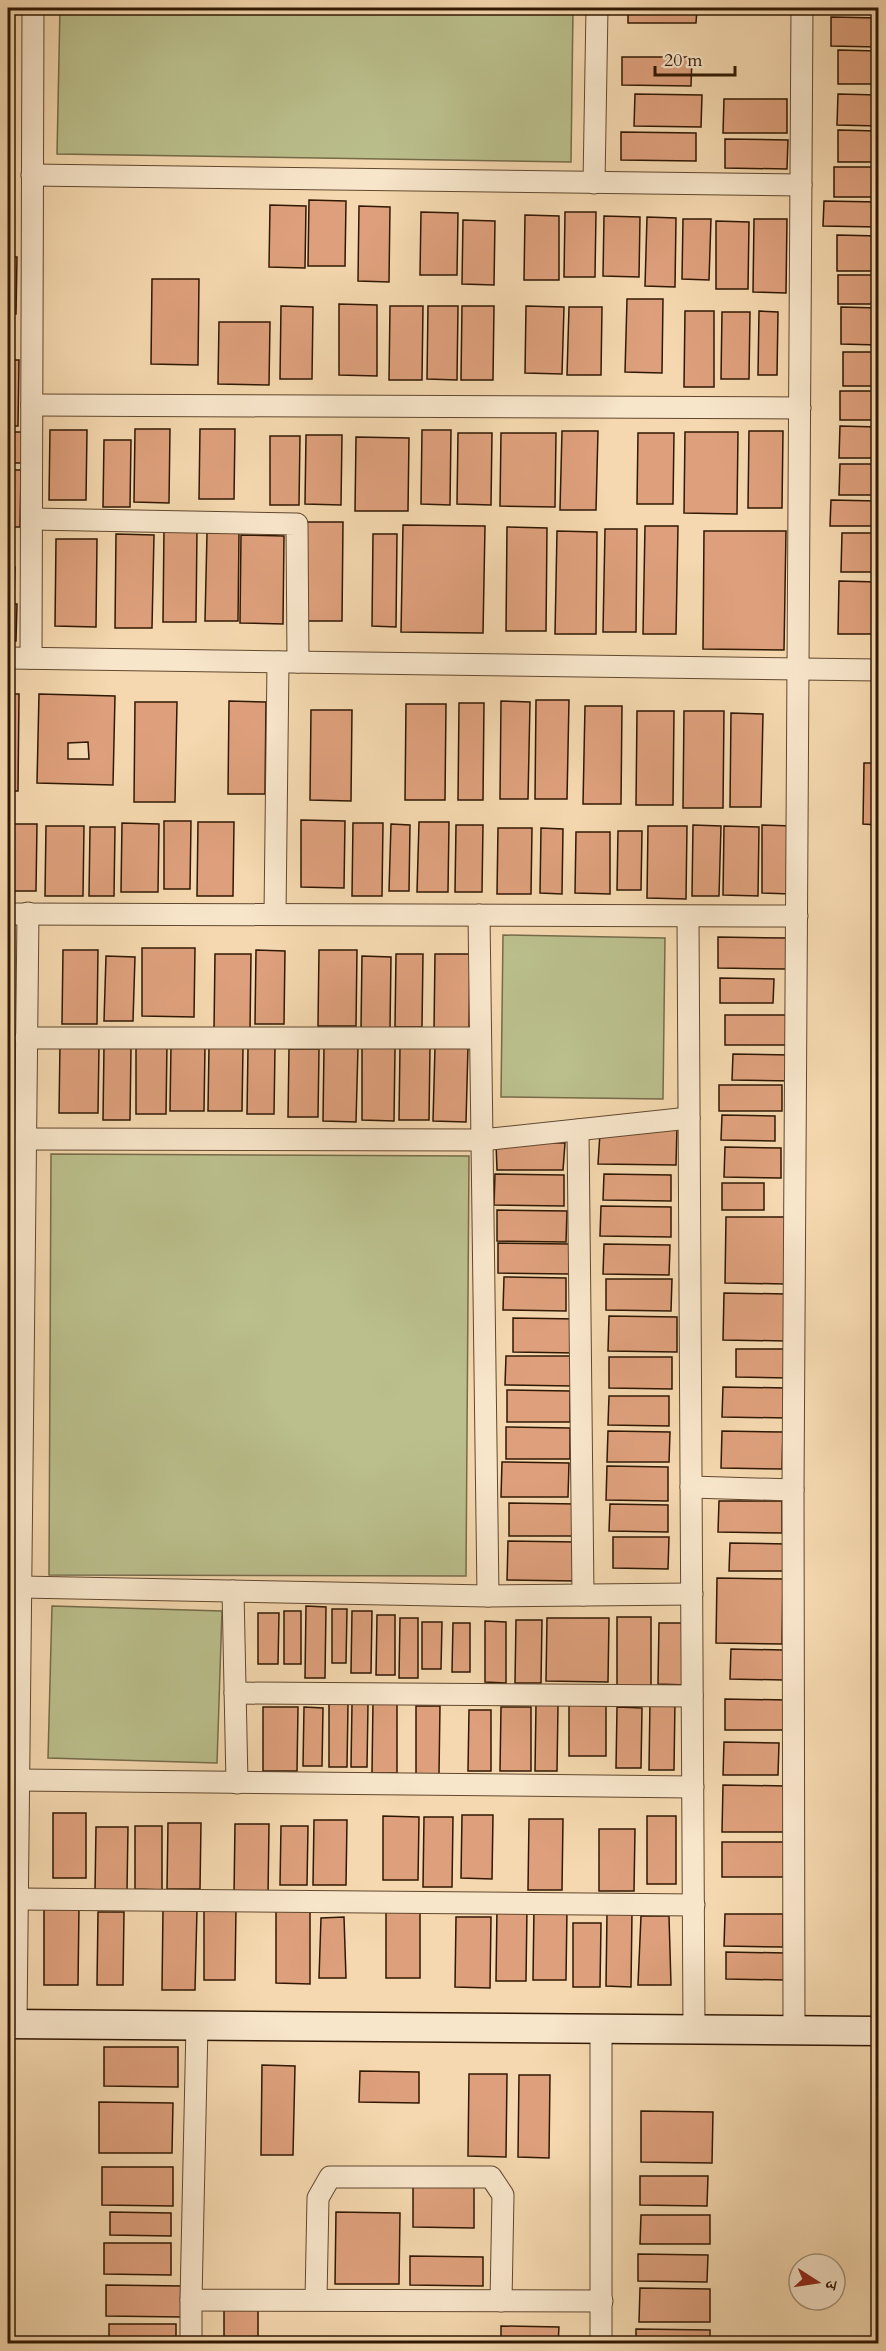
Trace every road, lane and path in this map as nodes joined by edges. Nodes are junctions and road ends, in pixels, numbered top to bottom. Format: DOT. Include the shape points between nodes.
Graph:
graph roads {
  1 [pos="33,8"];
  2 [pos="597,8"];
  3 [pos="802,8"];
  4 [pos="32,175"];
  5 [pos="594,183"];
  6 [pos="801,185"];
  7 [pos="32,405"];
  8 [pos="800,408"];
  9 [pos="32,519"];
  10 [pos="8,658"];
  11 [pos="31,658"];
  12 [pos="288,662"];
  13 [pos="800,669"];
  14 [pos="879,670"];
  15 [pos="18,913"];
  16 [pos="275,914"];
  17 [pos="479,915"];
  18 [pos="797,916"];
  19 [pos="688,917"];
  20 [pos="26,1038"];
  21 [pos="480,1038"];
  22 [pos="689,1118"];
  23 [pos="578,1130"];
  24 [pos="26,1139"];
  25 [pos="482,1140"];
  26 [pos="691,1487"];
  27 [pos="793,1490"];
  28 [pos="16,1576"];
  29 [pos="233,1591"];
  30 [pos="692,1594"];
  31 [pos="583,1595"];
  32 [pos="488,1596"];
  33 [pos="235,1693"];
  34 [pos="692,1696"];
  35 [pos="19,1780"];
  36 [pos="237,1783"];
  37 [pos="693,1787"];
  38 [pos="13,1813"];
  39 [pos="17,1899"];
  40 [pos="694,1905"];
  41 [pos="12,2024"];
  42 [pos="197,2025"];
  43 [pos="602,2028"];
  44 [pos="694,2029"];
  45 [pos="794,2031"];
  46 [pos="879,2031"];
  47 [pos="316,2299"];
  48 [pos="191,2300"];
  49 [pos="501,2301"];
  50 [pos="602,2301"];
  51 [pos="191,2343"];
  52 [pos="602,2343"];
  1 -- 4 [label="street"];
  2 -- 5 [label="street"];
  3 -- 6 [label="street"];
  4 -- 5 [label="street"];
  4 -- 7 [label="street"];
  5 -- 6 [label="street"];
  6 -- 8 [label="street"];
  7 -- 8 [label="street"];
  7 -- 9 [label="street"];
  8 -- 13 [label="street"];
  9 -- 11 [label="street"];
  9 -- 12 [label="street" via="297,524"];
  10 -- 11 [label="street"];
  11 -- 12 [label="street"];
  12 -- 13 [label="street"];
  12 -- 16 [label="street"];
  13 -- 14 [label="street"];
  13 -- 18 [label="street"];
  15 -- 16 [label="street"];
  15 -- 20 [label="street"];
  16 -- 17 [label="street"];
  17 -- 19 [label="street"];
  17 -- 21 [label="street"];
  18 -- 19 [label="street"];
  18 -- 27 [label="street"];
  19 -- 22 [label="street"];
  20 -- 21 [label="street"];
  20 -- 24 [label="street"];
  21 -- 25 [label="street"];
  22 -- 23 [label="street"];
  22 -- 26 [label="street"];
  23 -- 25 [label="street"];
  23 -- 31 [label="street"];
  24 -- 25 [label="street"];
  24 -- 28 [label="street"];
  25 -- 32 [label="street"];
  26 -- 27 [label="street"];
  26 -- 30 [label="street"];
  27 -- 45 [label="street"];
  28 -- 29 [label="street"];
  28 -- 35 [label="street"];
  29 -- 32 [label="street"];
  29 -- 33 [label="street"];
  30 -- 31 [label="street"];
  30 -- 34 [label="street"];
  31 -- 32 [label="street"];
  33 -- 34 [label="street"];
  33 -- 36 [label="street"];
  34 -- 37 [label="street"];
  35 -- 36 [label="street"];
  35 -- 38 [label="street"];
  36 -- 37 [label="street"];
  37 -- 40 [label="street"];
  38 -- 39 [label="street"];
  39 -- 40 [label="street"];
  39 -- 41 [label="street"];
  40 -- 44 [label="street"];
  41 -- 42 [label="street"];
  42 -- 43 [label="street"];
  42 -- 48 [label="street"];
  43 -- 44 [label="street"];
  43 -- 50 [label="street"];
  44 -- 45 [label="street"];
  45 -- 46 [label="street"];
  47 -- 48 [label="street"];
  47 -- 49 [label="street"];
  47 -- 49 [label="street" via="318,2198 330,2177 491,2177 503,2195"];
  48 -- 51 [label="street"];
  49 -- 50 [label="street"];
  50 -- 52 [label="street"];
}
